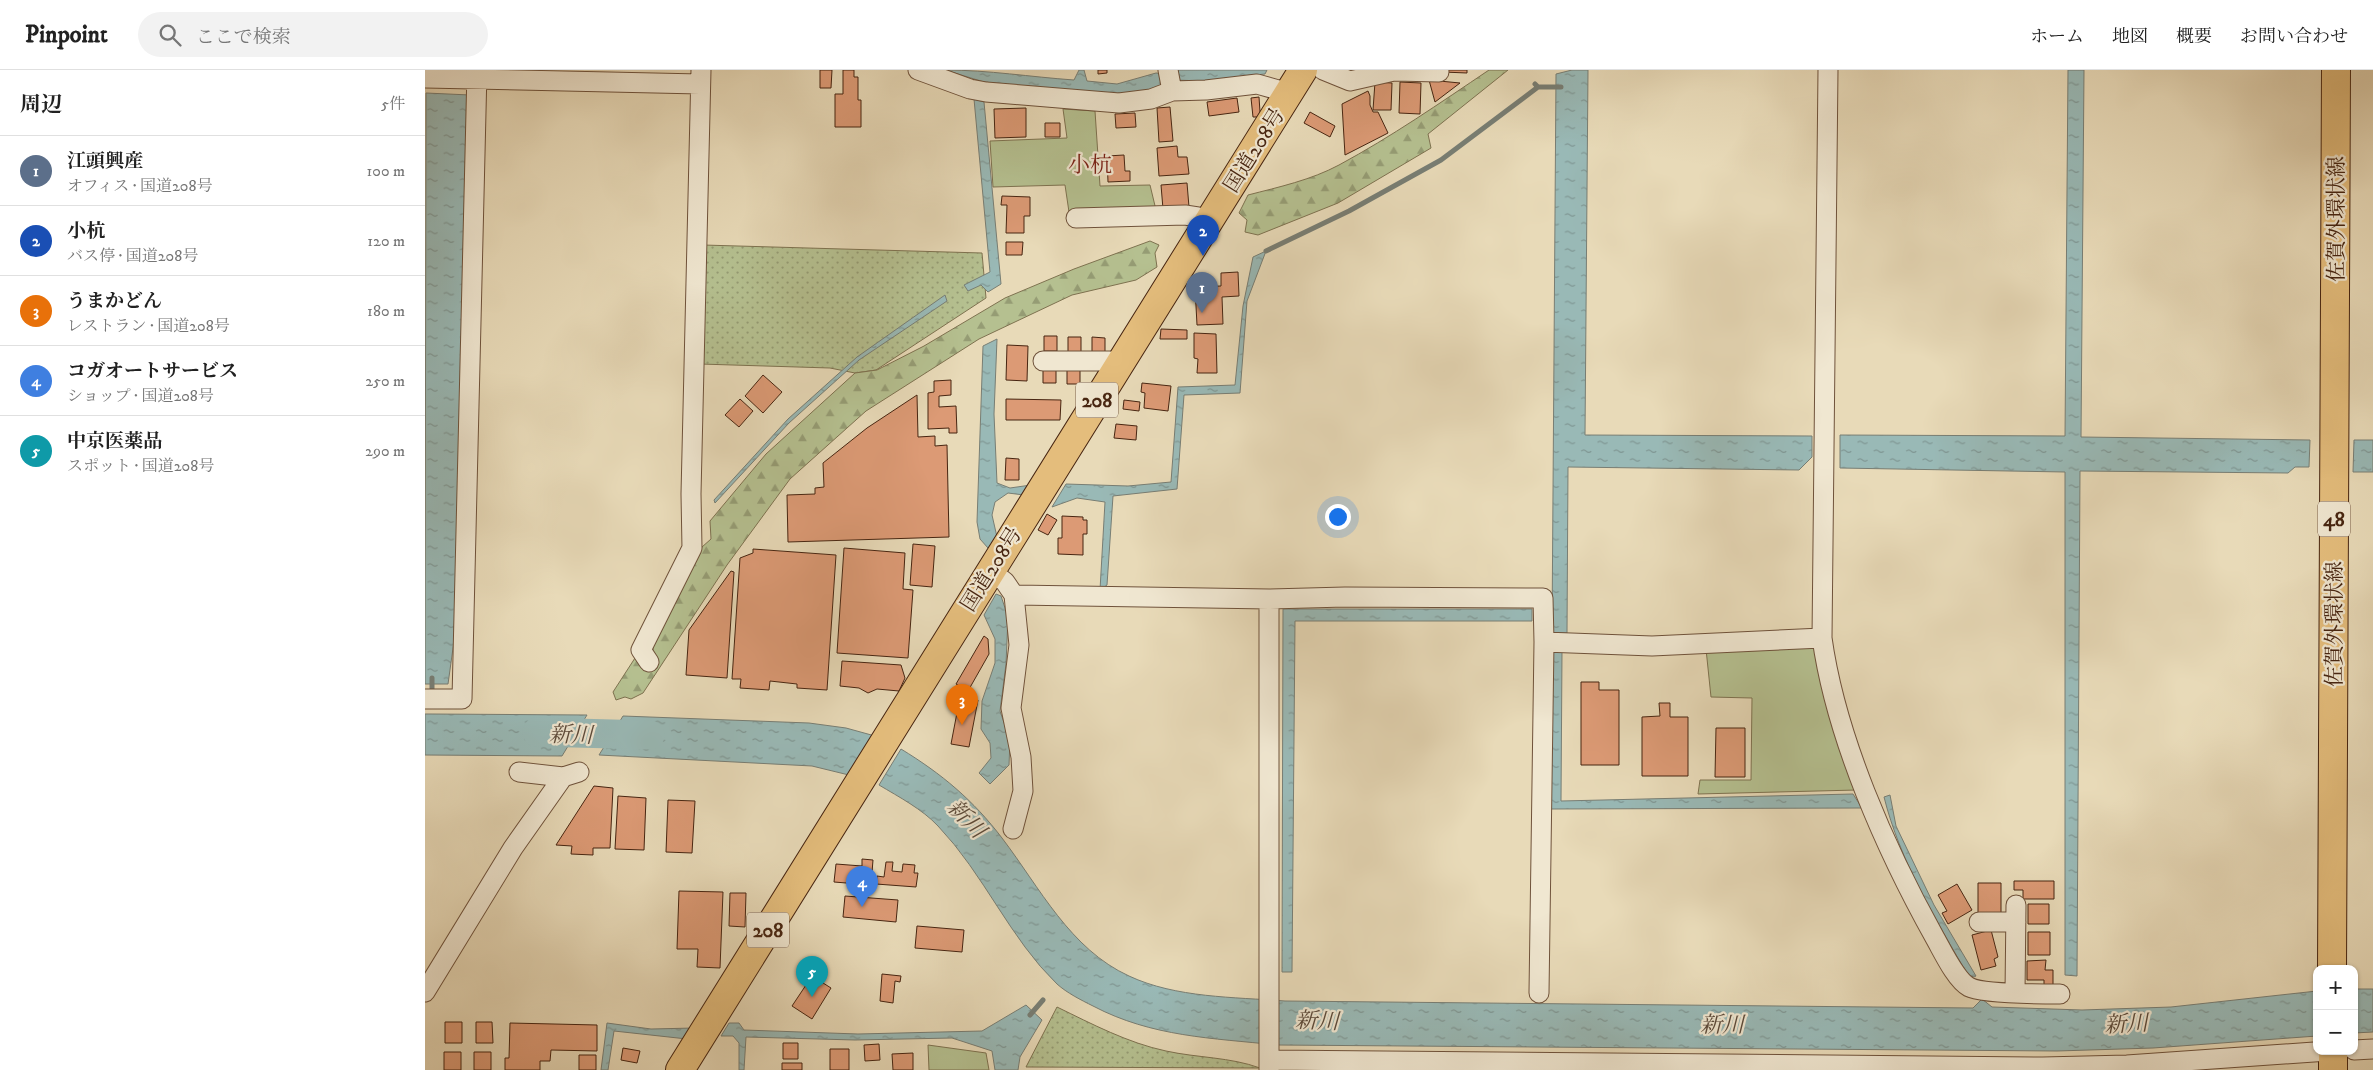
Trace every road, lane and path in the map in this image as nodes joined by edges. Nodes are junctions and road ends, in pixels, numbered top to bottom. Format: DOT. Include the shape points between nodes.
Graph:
graph roads {
  1 [pos="918,70"];
  2 [pos="1168,70"];
  3 [pos="1303,70"];
  4 [pos="1323,70"];
  5 [pos="1828,70"];
  6 [pos="2336,70"];
  7 [pos="1439,72"];
  8 [pos="477,74"];
  9 [pos="701,77"];
  10 [pos="438,78"];
  11 [pos="1172,91"];
  12 [pos="1289,93"];
  13 [pos="1077,218"];
  14 [pos="1208,223"];
  15 [pos="1043,361"];
  16 [pos="1119,366"];
  17 [pos="990,570"];
  18 [pos="1014,595"];
  19 [pos="1269,599"];
  20 [pos="1822,638"];
  21 [pos="1544,642"];
  22 [pos="649,662"];
  23 [pos="425,699"];
  24 [pos="519,772"];
  25 [pos="1013,829"];
  26 [pos="1979,922"];
  27 [pos="2332,965"];
  28 [pos="425,992"];
  29 [pos="1539,992"];
  30 [pos="2015,993"];
  31 [pos="2060,994"];
  32 [pos="2373,1049"];
  33 [pos="2358,1050"];
  34 [pos="2313,1052"];
  35 [pos="2333,1055"];
  36 [pos="1269,1065"];
  37 [pos="1796,1067"];
  38 [pos="680,1070"];
  39 [pos="2333,1070"];
  1 -- 11 [label="street" via="970,89 1119,104 1151,99"];
  2 -- 11 [label="street"];
  3 -- 12 [label="main road, 国道208号 / 208"];
  4 -- 7 [label="street" via="1350,81 1394,71"];
  5 -- 20 [label="street"];
  6 -- 27 [label="main road, 佐賀外環状線 / 48"];
  8 -- 9 [label="street"];
  8 -- 10 [label="street"];
  8 -- 23 [label="street" via="462,699"];
  9 -- 22 [label="street" via="691,548 641,650"];
  11 -- 12 [label="street" via="1257,84"];
  12 -- 14 [label="main road, 国道208号 / 208"];
  13 -- 14 [label="street" via="1185,214 1198,216"];
  14 -- 16 [label="main road, 国道208号 / 208"];
  15 -- 16 [label="street" via="1110,361"];
  16 -- 17 [label="main road, 国道208号 / 208"];
  17 -- 18 [label="street" via="1005,582"];
  17 -- 38 [label="main road, 国道208号 / 208" via="857,790"];
  18 -- 19 [label="street"];
  18 -- 25 [label="street" via="1019,645 1011,708 1021,757 1023,791"];
  19 -- 21 [label="street" via="1543,598"];
  19 -- 36 [label="street"];
  20 -- 21 [label="street" via="1652,646"];
  20 -- 30 [label="street" via="1834,697 1853,758 1920,911 1962,981 1969,987"];
  21 -- 29 [label="street"];
  24 -- 28 [label="street" via="571,774 513,848"];
  26 -- 30 [label="street" via="2016,913"];
  30 -- 31 [label="street"];
  32 -- 33 [label="street"];
  34 -- 37 [label="street" via="2127,1065"];
  35 -- 39 [label="main road"];
  36 -- 37 [label="street"];
}
